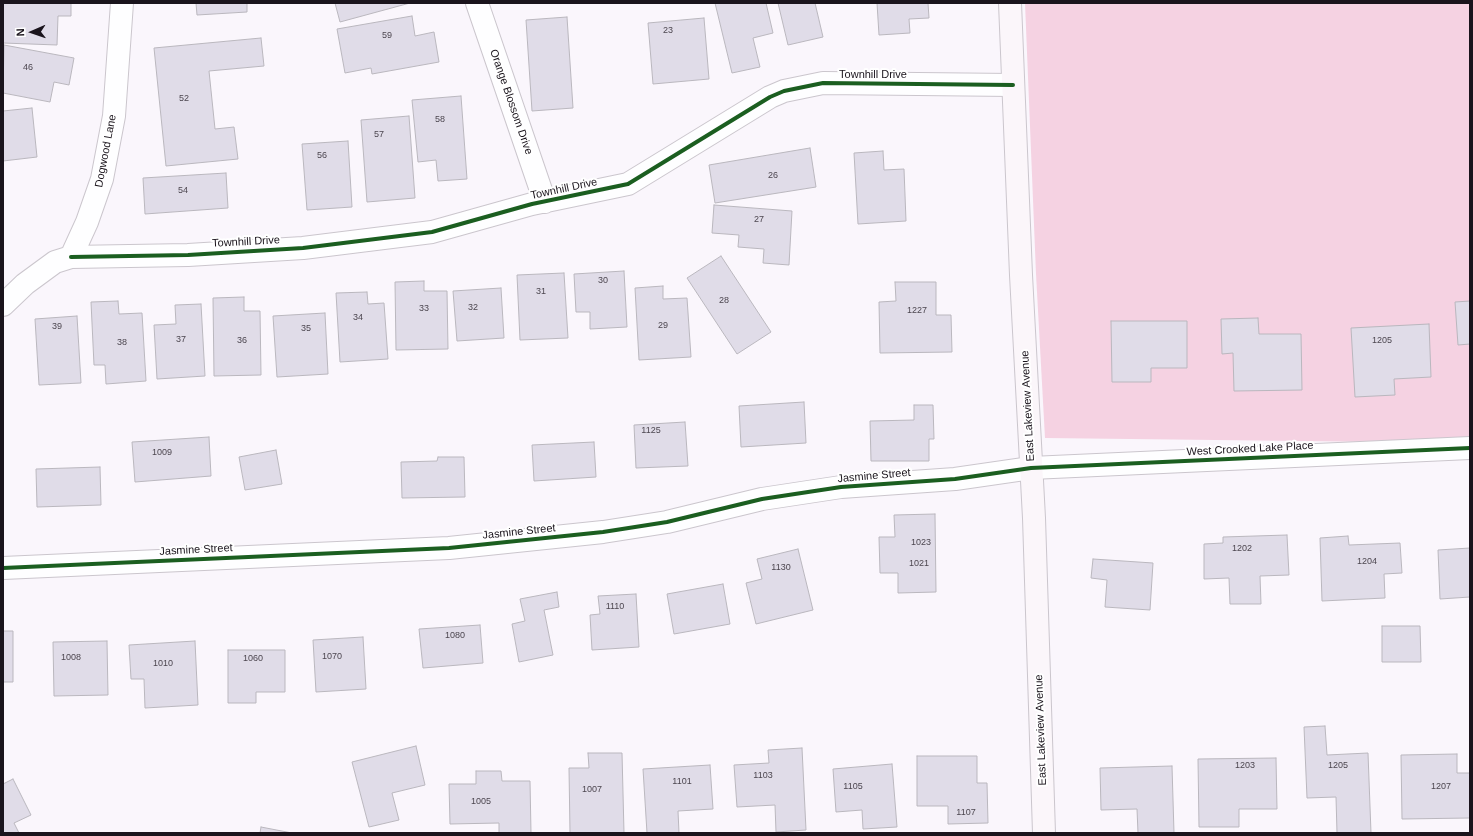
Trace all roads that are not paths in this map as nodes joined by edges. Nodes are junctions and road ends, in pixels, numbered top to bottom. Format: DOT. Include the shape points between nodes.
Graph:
graph roads {
  1 [pos="122,3"];
  2 [pos="477,3"];
  3 [pos="1010,3"];
  4 [pos="1013,85"];
  5 [pos="545,202"];
  6 [pos="71,257"];
  7 [pos="3,305"];
  8 [pos="1470,448"];
  9 [pos="1031,468"];
  10 [pos="3,568"];
  11 [pos="1044,833"];
  1 -- 6 [label="street, Dogwood Lane" via="114,116 102,179 88,222"];
  2 -- 5 [label="street, Orange Blossom Drive"];
  3 -- 4 [label="street, East Lakeview Avenue"];
  4 -- 5 [label="street, Townhill Drive" via="823,83 784,91 770,96 628,184"];
  4 -- 9 [label="street, East Lakeview Avenue"];
  5 -- 6 [label="street, Townhill Drive" via="432,232 303,248 188,255"];
  6 -- 7 [label="street" via="55,262 25,284"];
  8 -- 9 [label="street, West Crooked Lake Place"];
  9 -- 10 [label="street, Jasmine Street" via="954,479 841,487 762,499 667,522 610,531 457,547"];
  9 -- 11 [label="street, East Lakeview Avenue"];
}
